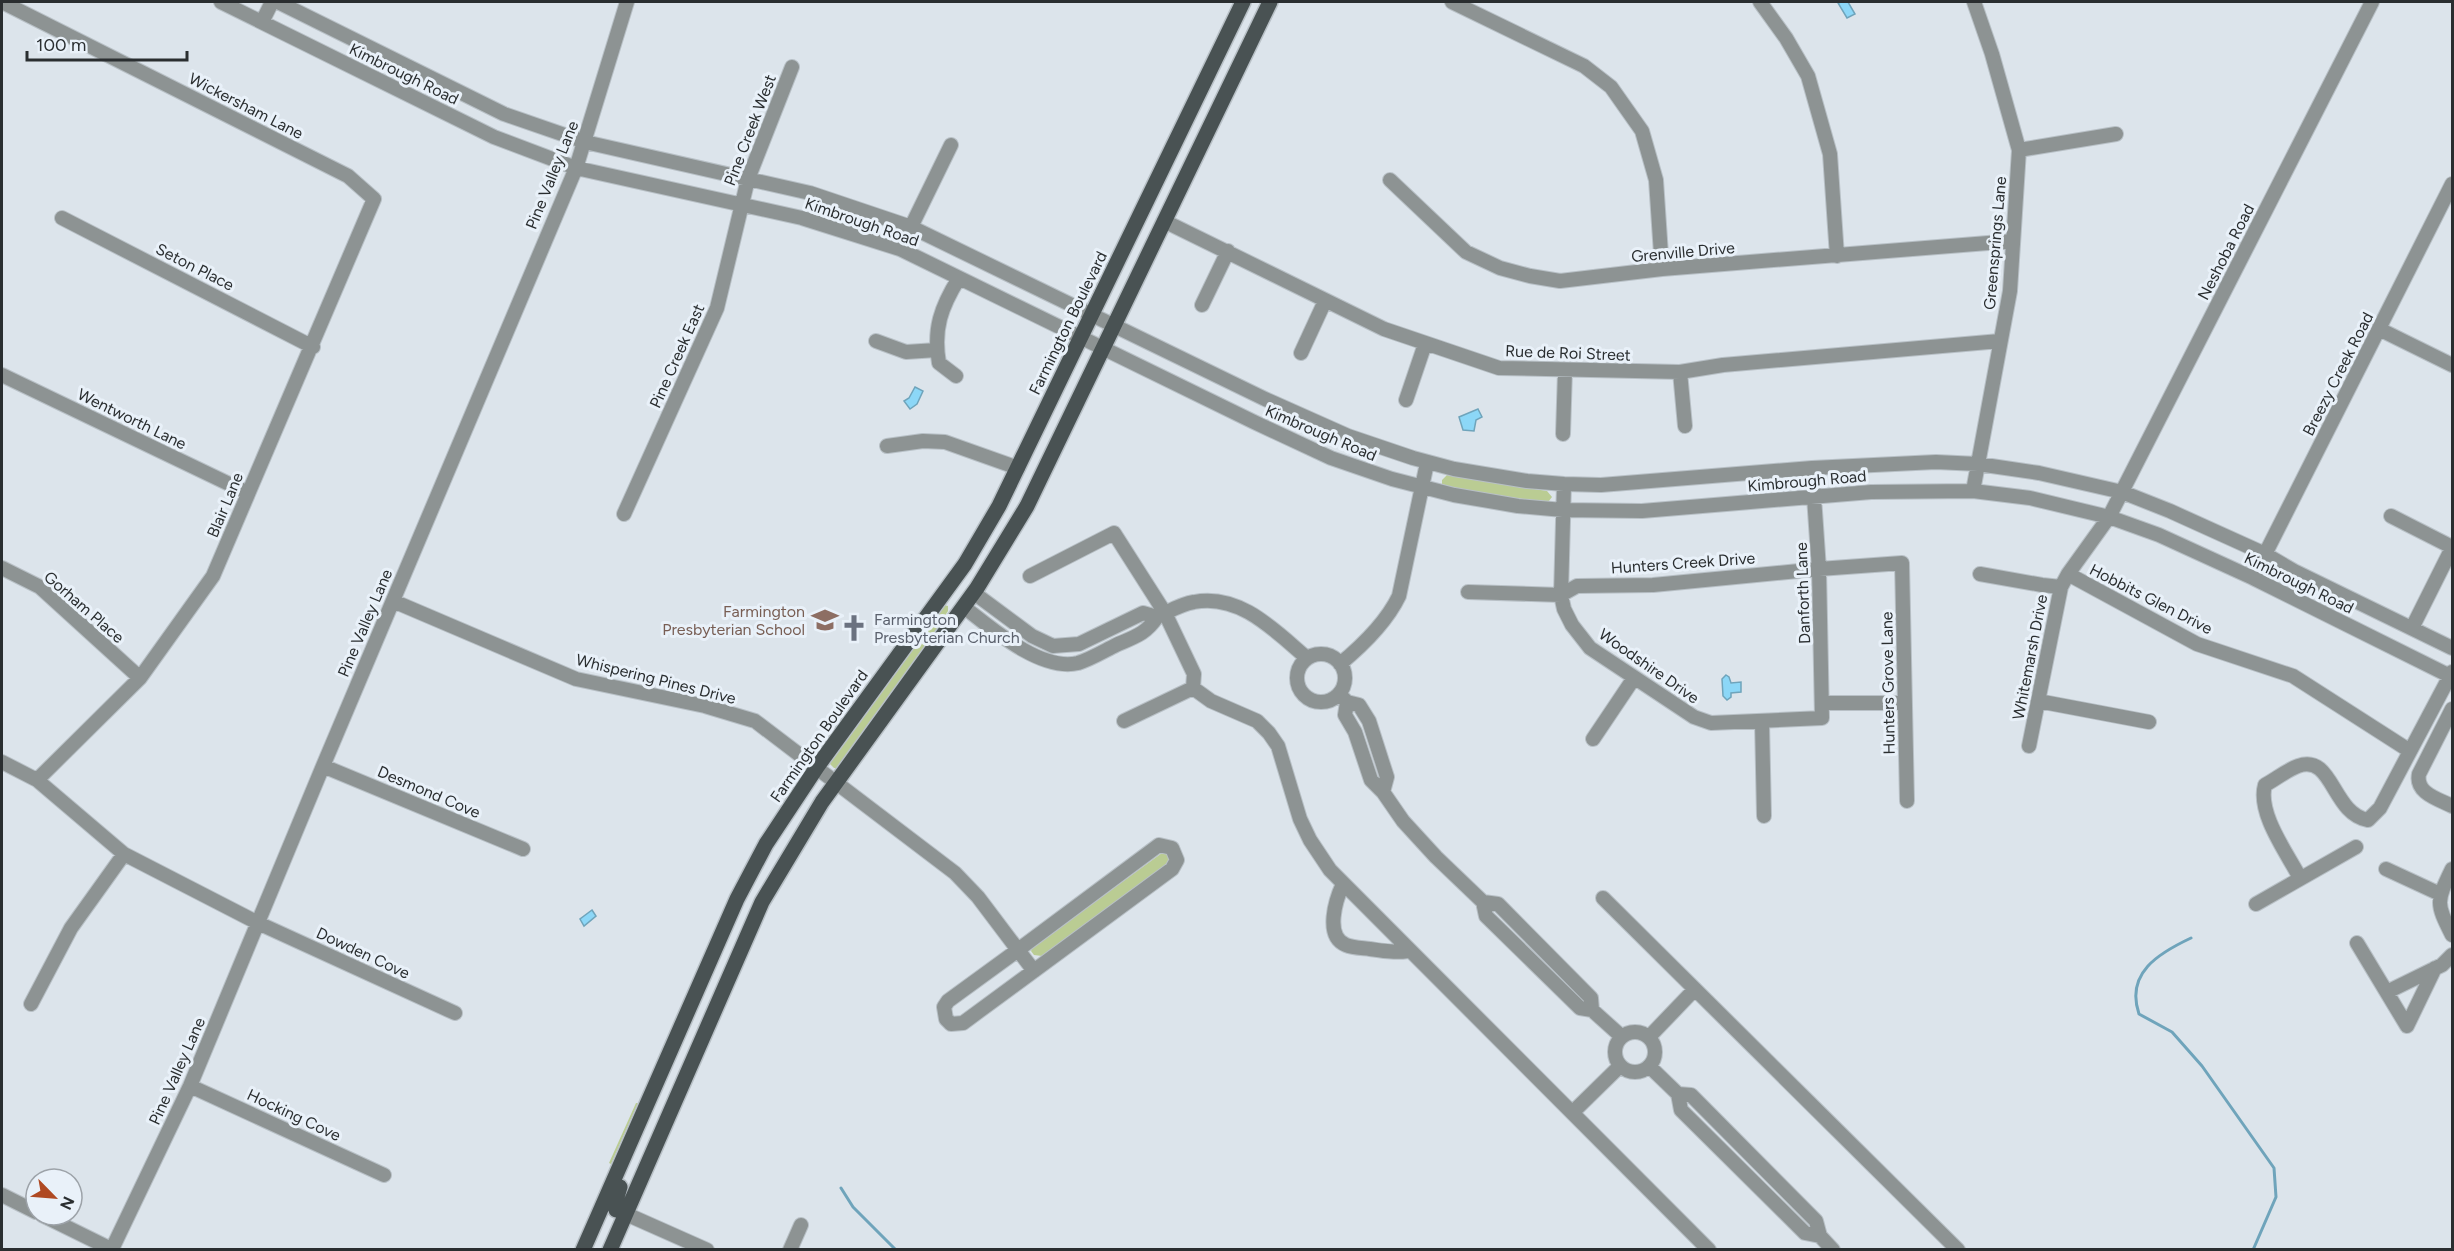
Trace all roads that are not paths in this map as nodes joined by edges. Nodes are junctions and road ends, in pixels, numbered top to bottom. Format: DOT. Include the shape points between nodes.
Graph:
graph roads {
  1 [pos="2,2"];
  2 [pos="221,2"];
  3 [pos="272,2"];
  4 [pos="278,2"];
  5 [pos="627,2"];
  6 [pos="1243,2"];
  7 [pos="1270,2"];
  8 [pos="1452,2"];
  9 [pos="1760,2"];
  10 [pos="1974,2"];
  11 [pos="2373,2"];
  12 [pos="262,22"];
  13 [pos="792,67"];
  14 [pos="2116,134"];
  15 [pos="585,142"];
  16 [pos="951,145"];
  17 [pos="2019,150"];
  18 [pos="576,168"];
  19 [pos="748,179"];
  20 [pos="1390,180"];
  21 [pos="2452,184"];
  22 [pos="374,199"];
  23 [pos="740,206"];
  24 [pos="62,218"];
  25 [pos="1164,221"];
  26 [pos="911,227"];
  27 [pos="2013,241"];
  28 [pos="1228,250"];
  29 [pos="1837,256"];
  30 [pos="1662,269"];
  31 [pos="959,278"];
  32 [pos="1325,301"];
  33 [pos="1202,305"];
  34 [pos="1091,313"];
  35 [pos="1114,324"];
  36 [pos="2379,329"];
  37 [pos="1081,337"];
  38 [pos="876,341"];
  39 [pos="2000,341"];
  40 [pos="1425,344"];
  41 [pos="313,347"];
  42 [pos="1104,347"];
  43 [pos="937,350"];
  44 [pos="1301,353"];
  45 [pos="2452,365"];
  46 [pos="1565,371"];
  47 [pos="1680,372"];
  48 [pos="2,375"];
  49 [pos="956,376"];
  50 [pos="1406,400"];
  51 [pos="1685,426"];
  52 [pos="1563,434"];
  53 [pos="887,446"];
  54 [pos="1427,463"];
  55 [pos="1978,464"];
  56 [pos="1018,468"];
  57 [pos="1812,468"];
  58 [pos="1564,484"];
  59 [pos="1421,488"];
  60 [pos="1973,491"];
  61 [pos="2122,492"];
  62 [pos="248,493"];
  63 [pos="1815,496"];
  64 [pos="1563,510"];
  65 [pos="624,514"];
  66 [pos="2391,516"];
  67 [pos="2109,517"];
  68 [pos="2452,548"];
  69 [pos="2265,554"];
  70 [pos="1902,563"];
  71 [pos="2,568"];
  72 [pos="1819,569"];
  73 [pos="1980,574"];
  74 [pos="1030,576"];
  75 [pos="2253,578"];
  76 [pos="2065,580"];
  77 [pos="1468,592"];
  78 [pos="974,593"];
  79 [pos="1561,595"];
  80 [pos="954,599"];
  81 [pos="393,601"];
  82 [pos="1161,615"];
  83 [pos="2412,628"];
  84 [pos="2452,648"];
  85 [pos="1307,658"];
  86 [pos="1340,664"];
  87 [pos="2452,675"];
  88 [pos="140,678"];
  89 [pos="1634,678"];
  90 [pos="1193,688"];
  91 [pos="1343,698"];
  92 [pos="2038,701"];
  93 [pos="1822,703"];
  94 [pos="1904,704"];
  95 [pos="2452,709"];
  96 [pos="1822,718"];
  97 [pos="1124,721"];
  98 [pos="1762,722"];
  99 [pos="2149,722"];
  100 [pos="1372,728"];
  101 [pos="1356,734"];
  102 [pos="1593,739"];
  103 [pos="2029,746"];
  104 [pos="2410,751"];
  105 [pos="2,762"];
  106 [pos="323,766"];
  107 [pos="817,767"];
  108 [pos="37,780"];
  109 [pos="837,782"];
  110 [pos="1383,792"];
  111 [pos="1907,801"];
  112 [pos="2452,806"];
  113 [pos="1764,816"];
  114 [pos="2356,847"];
  115 [pos="523,849"];
  116 [pos="124,854"];
  117 [pos="2386,869"];
  118 [pos="2452,869"];
  119 [pos="2300,878"];
  120 [pos="1344,884"];
  121 [pos="2440,894"];
  122 [pos="1603,898"];
  123 [pos="2256,904"];
  124 [pos="258,923"];
  125 [pos="2452,935"];
  126 [pos="2357,943"];
  127 [pos="1018,950"];
  128 [pos="1408,951"];
  129 [pos="2452,955"];
  130 [pos="2435,968"];
  131 [pos="1034,971"];
  132 [pos="1695,989"];
  133 [pos="2387,992"];
  134 [pos="31,1004"];
  135 [pos="455,1013"];
  136 [pos="1621,1036"];
  137 [pos="1649,1037"];
  138 [pos="1620,1066"];
  139 [pos="1649,1066"];
  140 [pos="190,1086"];
  141 [pos="1572,1112"];
  142 [pos="384,1174"];
  143 [pos="2,1195"];
  144 [pos="24,1206"];
  145 [pos="615,1209"];
  146 [pos="801,1225"];
  147 [pos="67,1227"];
  148 [pos="113,1249"];
  149 [pos="583,1250"];
  150 [pos="610,1250"];
  151 [pos="707,1250"];
  152 [pos="790,1250"];
  153 [pos="1709,1250"];
  154 [pos="1833,1250"];
  155 [pos="1958,1250"];
  1 -- 22 [label="street, Wickersham Lane" via="348,176"];
  2 -- 12 [label="street, Kimbrough Road"];
  3 -- 12 [label="street"];
  4 -- 15 [label="street, Kimbrough Road" via="504,114"];
  5 -- 15 [label="street, Pine Valley Lane"];
  6 -- 34 [label="main road, Farmington Boulevard"];
  7 -- 25 [label="main road, Farmington Boulevard"];
  8 -- 30 [label="street" via="1584,66 1611,87 1642,131 1656,180"];
  9 -- 29 [label="street" via="1808,76 1830,154"];
  10 -- 17 [label="street, Greensprings Lane"];
  11 -- 61 [label="street, Neshoba Road"];
  12 -- 18 [label="street, Kimbrough Road" via="494,137"];
  13 -- 19 [label="street, Pine Creek West"];
  14 -- 17 [label="street"];
  15 -- 18 [label="street, Pine Valley Lane"];
  15 -- 19 [label="street, Kimbrough Road"];
  16 -- 26 [label="street"];
  17 -- 27 [label="street, Greensprings Lane"];
  18 -- 23 [label="street, Kimbrough Road"];
  18 -- 81 [label="street, Pine Valley Lane"];
  19 -- 23 [label="street, Pine Creek West"];
  19 -- 26 [label="street, Kimbrough Road" via="810,193"];
  20 -- 30 [label="street, Grenville Drive" via="1466,252 1500,268 1560,281"];
  21 -- 36 [label="street, Breezy Creek Road"];
  22 -- 41 [label="street, Blair Lane"];
  23 -- 31 [label="street, Kimbrough Road" via="802,218 889,246"];
  23 -- 65 [label="street, Pine Creek East" via="717,308"];
  24 -- 41 [label="street, Seton Place"];
  25 -- 28 [label="street, Rue de Roi Street"];
  25 -- 35 [label="main road, Farmington Boulevard"];
  26 -- 34 [label="street, Kimbrough Road"];
  27 -- 29 [label="street, Grenville Drive"];
  27 -- 39 [label="street, Greensprings Lane" via="2010,291"];
  28 -- 32 [label="street, Rue de Roi Street"];
  28 -- 33 [label="street"];
  29 -- 30 [label="street, Grenville Drive"];
  31 -- 37 [label="street, Kimbrough Road"];
  31 -- 43 [label="street" via="938,321"];
  32 -- 40 [label="street, Rue de Roi Street"];
  32 -- 44 [label="street"];
  34 -- 35 [label="street, Kimbrough Road"];
  34 -- 37 [label="main road, Farmington Boulevard"];
  35 -- 42 [label="main road, Farmington Boulevard"];
  35 -- 54 [label="street, Kimbrough Road" via="1348,436"];
  36 -- 45 [label="street"];
  36 -- 69 [label="street, Breezy Creek Road"];
  37 -- 42 [label="street, Kimbrough Road"];
  37 -- 56 [label="main road, Farmington Boulevard"];
  38 -- 43 [label="street" via="906,352"];
  39 -- 47 [label="street, Rue de Roi Street"];
  39 -- 55 [label="street, Greensprings Lane"];
  40 -- 46 [label="street, Rue de Roi Street" via="1499,368"];
  40 -- 50 [label="street"];
  41 -- 62 [label="street, Blair Lane"];
  42 -- 59 [label="street, Kimbrough Road" via="1331,458"];
  42 -- 78 [label="main road, Farmington Boulevard" via="1027,506"];
  43 -- 49 [label="street" via="939,363"];
  46 -- 47 [label="street, Rue de Roi Street"];
  46 -- 52 [label="street"];
  47 -- 51 [label="street"];
  48 -- 62 [label="street, Wentworth Lane"];
  53 -- 56 [label="street" via="945,442"];
  54 -- 58 [label="street, Kimbrough Road" via="1517,480"];
  54 -- 59 [label="street"];
  55 -- 57 [label="street, Kimbrough Road" via="1936,462"];
  55 -- 60 [label="street, Greensprings Lane"];
  55 -- 61 [label="street, Kimbrough Road"];
  56 -- 80 [label="main road, Farmington Boulevard"];
  57 -- 58 [label="street, Kimbrough Road" via="1601,485"];
  57 -- 63 [label="street, Danforth Lane"];
  58 -- 64 [label="street, Woodshire Drive"];
  59 -- 64 [label="street, Kimbrough Road"];
  59 -- 86 [label="street" via="1394,607"];
  60 -- 63 [label="street, Kimbrough Road"];
  60 -- 67 [label="street, Kimbrough Road" via="2030,498"];
  61 -- 67 [label="street, Neshoba Road"];
  61 -- 69 [label="street, Kimbrough Road"];
  62 -- 88 [label="street, Blair Lane" via="213,576"];
  63 -- 64 [label="street, Kimbrough Road" via="1642,511"];
  63 -- 72 [label="street, Danforth Lane"];
  64 -- 79 [label="street, Woodshire Drive"];
  66 -- 68 [label="street"];
  67 -- 75 [label="street, Kimbrough Road"];
  67 -- 76 [label="street, Whitemarsh Drive"];
  68 -- 83 [label="street"];
  69 -- 75 [label="street, Breezy Creek Road"];
  69 -- 83 [label="street, Kimbrough Road"];
  70 -- 72 [label="street, Hunters Creek Drive"];
  70 -- 94 [label="street, Hunters Grove Lane"];
  71 -- 88 [label="street, Gorham Place" via="40,587"];
  72 -- 79 [label="street, Hunters Creek Drive" via="1653,585 1576,586"];
  72 -- 93 [label="street, Danforth Lane"];
  73 -- 76 [label="street, Hobbits Glen Drive" via="2042,585"];
  74 -- 82 [label="street" via="1114,533"];
  75 -- 87 [label="street, Kimbrough Road"];
  76 -- 92 [label="street, Whitemarsh Drive"];
  76 -- 104 [label="street, Hobbits Glen Drive" via="2197,644 2293,676"];
  77 -- 79 [label="street, Hunters Creek Drive"];
  78 -- 80 [label="main road, Farmington Boulevard"];
  78 -- 82 [label="street" via="1041,643 1053,646 1080,644 1143,613"];
  79 -- 89 [label="street, Woodshire Drive" via="1568,617 1590,648"];
  80 -- 82 [label="street" via="1018,647 1046,660 1065,663 1077,663 1132,638 1150,628"];
  80 -- 107 [label="main road, Farmington Boulevard"];
  80 -- 109 [label="main road, Farmington Boulevard" via="903,691"];
  81 -- 106 [label="street, Pine Valley Lane"];
  81 -- 107 [label="street, Whispering Pines Drive" via="576,678 705,706 755,722"];
  82 -- 85 [label="street" via="1195,602 1233,605 1256,616"];
  82 -- 90 [label="street" via="1194,674"];
  83 -- 84 [label="street, Kimbrough Road"];
  85 -- 86 [label="street" via="1329,655"];
  85 -- 91 [label="street" via="1296,679 1302,694 1316,702"];
  86 -- 91 [label="street" via="1345,680"];
  87 -- 104 [label="street"];
  88 -- 108 [label="street, Blair Lane"];
  89 -- 98 [label="street, Woodshire Drive" via="1694,717 1711,723"];
  89 -- 102 [label="street"];
  90 -- 97 [label="street"];
  90 -- 120 [label="street" via="1210,701 1257,721 1269,733 1278,746 1310,840"];
  91 -- 100 [label="street" via="1359,705"];
  91 -- 101 [label="street"];
  92 -- 99 [label="street"];
  92 -- 103 [label="street, Whitemarsh Drive"];
  93 -- 94 [label="street"];
  93 -- 96 [label="street, Danforth Lane"];
  94 -- 111 [label="street, Hunters Grove Lane"];
  95 -- 112 [label="street" via="2417,781 2428,794"];
  96 -- 98 [label="street, Woodshire Drive"];
  98 -- 113 [label="street"];
  100 -- 101 [label="street"];
  100 -- 110 [label="street" via="1387,777"];
  101 -- 110 [label="street" via="1371,780"];
  104 -- 119 [label="street" via="2380,808 2368,820 2357,818 2346,809 2323,770 2312,764 2298,766 2265,785 2266,812"];
  105 -- 108 [label="street, Dowden Cove"];
  106 -- 115 [label="street, Desmond Cove"];
  106 -- 124 [label="street, Pine Valley Lane"];
  107 -- 109 [label="street, Whispering Pines Drive"];
  107 -- 145 [label="main road, Farmington Boulevard" via="752,869 648,1101"];
  108 -- 116 [label="street, Dowden Cove"];
  109 -- 127 [label="street, Whispering Pines Drive" via="955,873"];
  109 -- 145 [label="main road, Farmington Boulevard" via="762,902"];
  110 -- 136 [label="street" via="1416,837 1483,902 1486,916 1580,1008 1592,1010"];
  114 -- 119 [label="street"];
  116 -- 124 [label="street, Dowden Cove"];
  116 -- 134 [label="street" via="70,928"];
  117 -- 121 [label="street"];
  118 -- 121 [label="street"];
  119 -- 123 [label="street"];
  120 -- 128 [label="street"];
  120 -- 128 [label="street" via="1335,912 1338,939 1356,947 1394,953"];
  121 -- 125 [label="street" via="2439,909"];
  122 -- 132 [label="street"];
  124 -- 135 [label="street, Dowden Cove"];
  124 -- 140 [label="street, Pine Valley Lane"];
  126 -- 133 [label="street"];
  127 -- 131 [label="street, Whispering Pines Drive"];
  127 -- 131 [label="street" via="948,1001 944,1007 946,1019 951,1024 963,1023"];
  127 -- 131 [label="street" via="1159,845 1168,845 1175,851 1177,860 1172,869"];
  128 -- 141 [label="street"];
  129 -- 130 [label="street"];
  130 -- 133 [label="street"];
  130 -- 133 [label="street" via="2407,1026"];
  132 -- 137 [label="street"];
  132 -- 155 [label="street"];
  136 -- 137 [label="street" via="1634,1031"];
  136 -- 138 [label="street" via="1614,1047"];
  137 -- 139 [label="street" via="1655,1052"];
  138 -- 139 [label="street" via="1632,1072"];
  138 -- 141 [label="street"];
  139 -- 154 [label="street" via="1678,1094 1680,1110 1805,1233 1820,1236"];
  140 -- 142 [label="street, Hocking Cove"];
  140 -- 148 [label="street, Pine Valley Lane"];
  141 -- 153 [label="street"];
  143 -- 144 [label="street"];
  145 -- 149 [label="main road, Farmington Boulevard"];
  145 -- 150 [label="main road, Farmington Boulevard"];
  145 -- 151 [label="street"];
  146 -- 152 [label="street"];
  147 -- 148 [label="street"];
}
